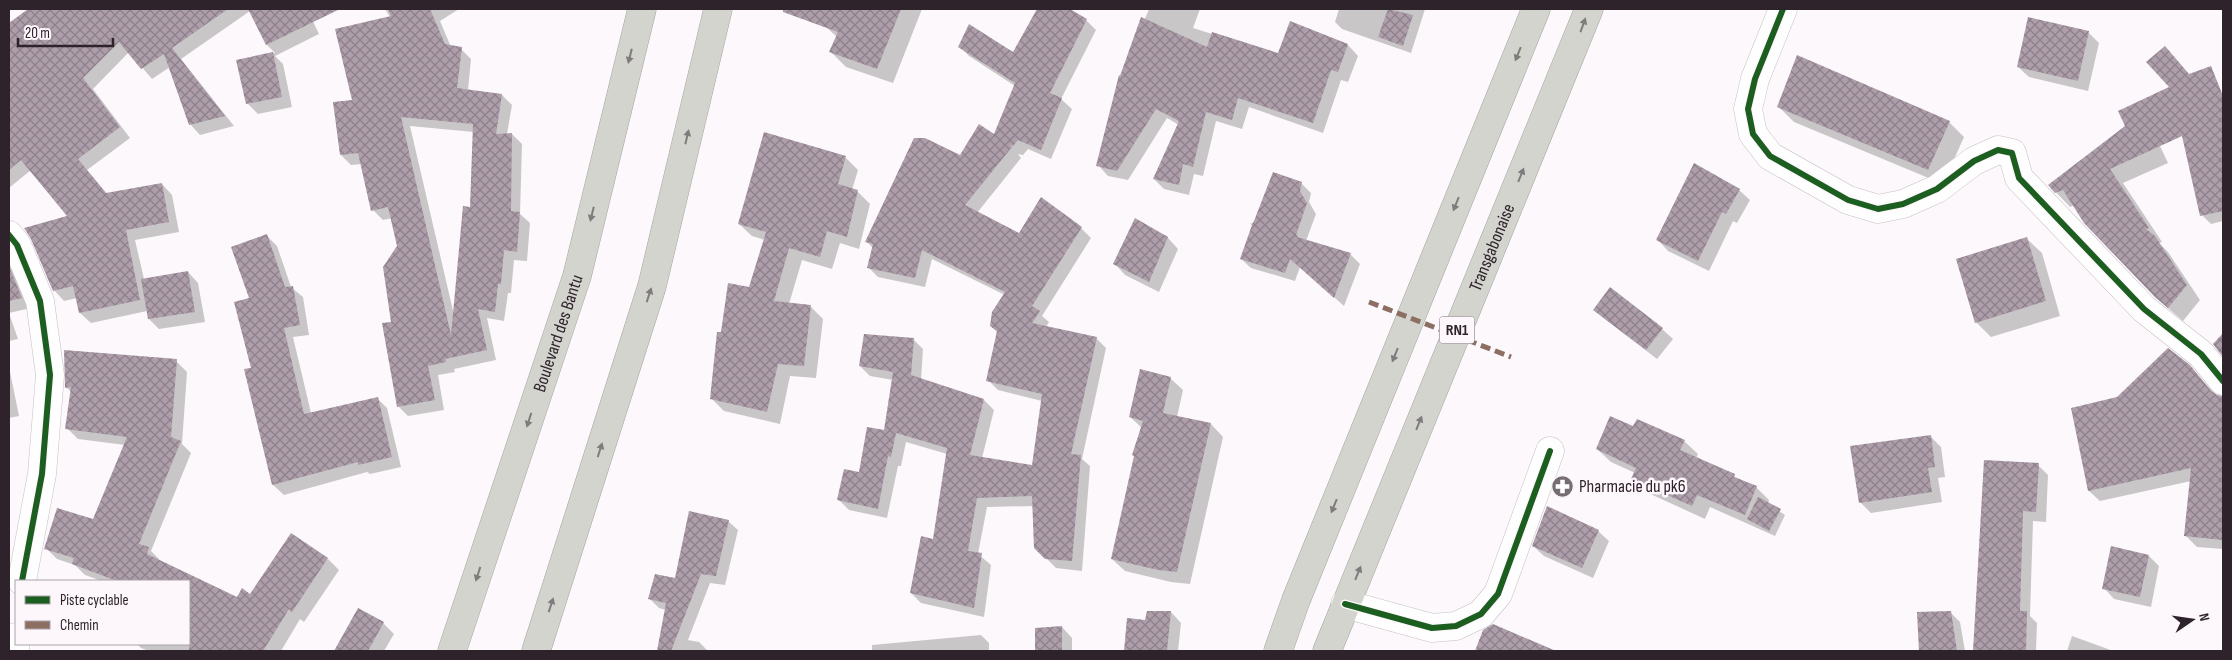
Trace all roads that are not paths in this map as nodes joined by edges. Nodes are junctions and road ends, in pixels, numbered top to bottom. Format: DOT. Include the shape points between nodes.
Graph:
graph roads {
  1 [pos="642,9"];
  2 [pos="718,9"];
  3 [pos="1536,9"];
  4 [pos="1589,9"];
  5 [pos="1784,9"];
  6 [pos="9,234"];
  7 [pos="2223,381"];
  8 [pos="1550,451"];
  9 [pos="22,580"];
  10 [pos="1345,604"];
  11 [pos="452,651"];
  12 [pos="536,651"];
  13 [pos="1278,651"];
  14 [pos="1327,651"];
  1 -- 11 [label="highway, Boulevard des Bantu, one-way" via="577,276"];
  12 -- 2 [label="highway, one-way" via="652,286"];
  3 -- 13 [label="highway, one-way" via="1303,582"];
  10 -- 4 [label="highway, Transgabonaise / RN1, one-way"];
  5 -- 7 [label="street" via="1755,79 1748,109 1753,134 1770,156 1848,200 1878,209 1903,204 1937,190 1974,161 1998,150 2012,153 2019,178 2144,309 2201,354"];
  6 -- 9 [label="street" via="40,301 50,375 42,474"];
  8 -- 10 [label="street" via="1498,594 1481,614 1456,626 1432,628"];
  10 -- 14 [label="highway, Transgabonaise / RN1"];
}
